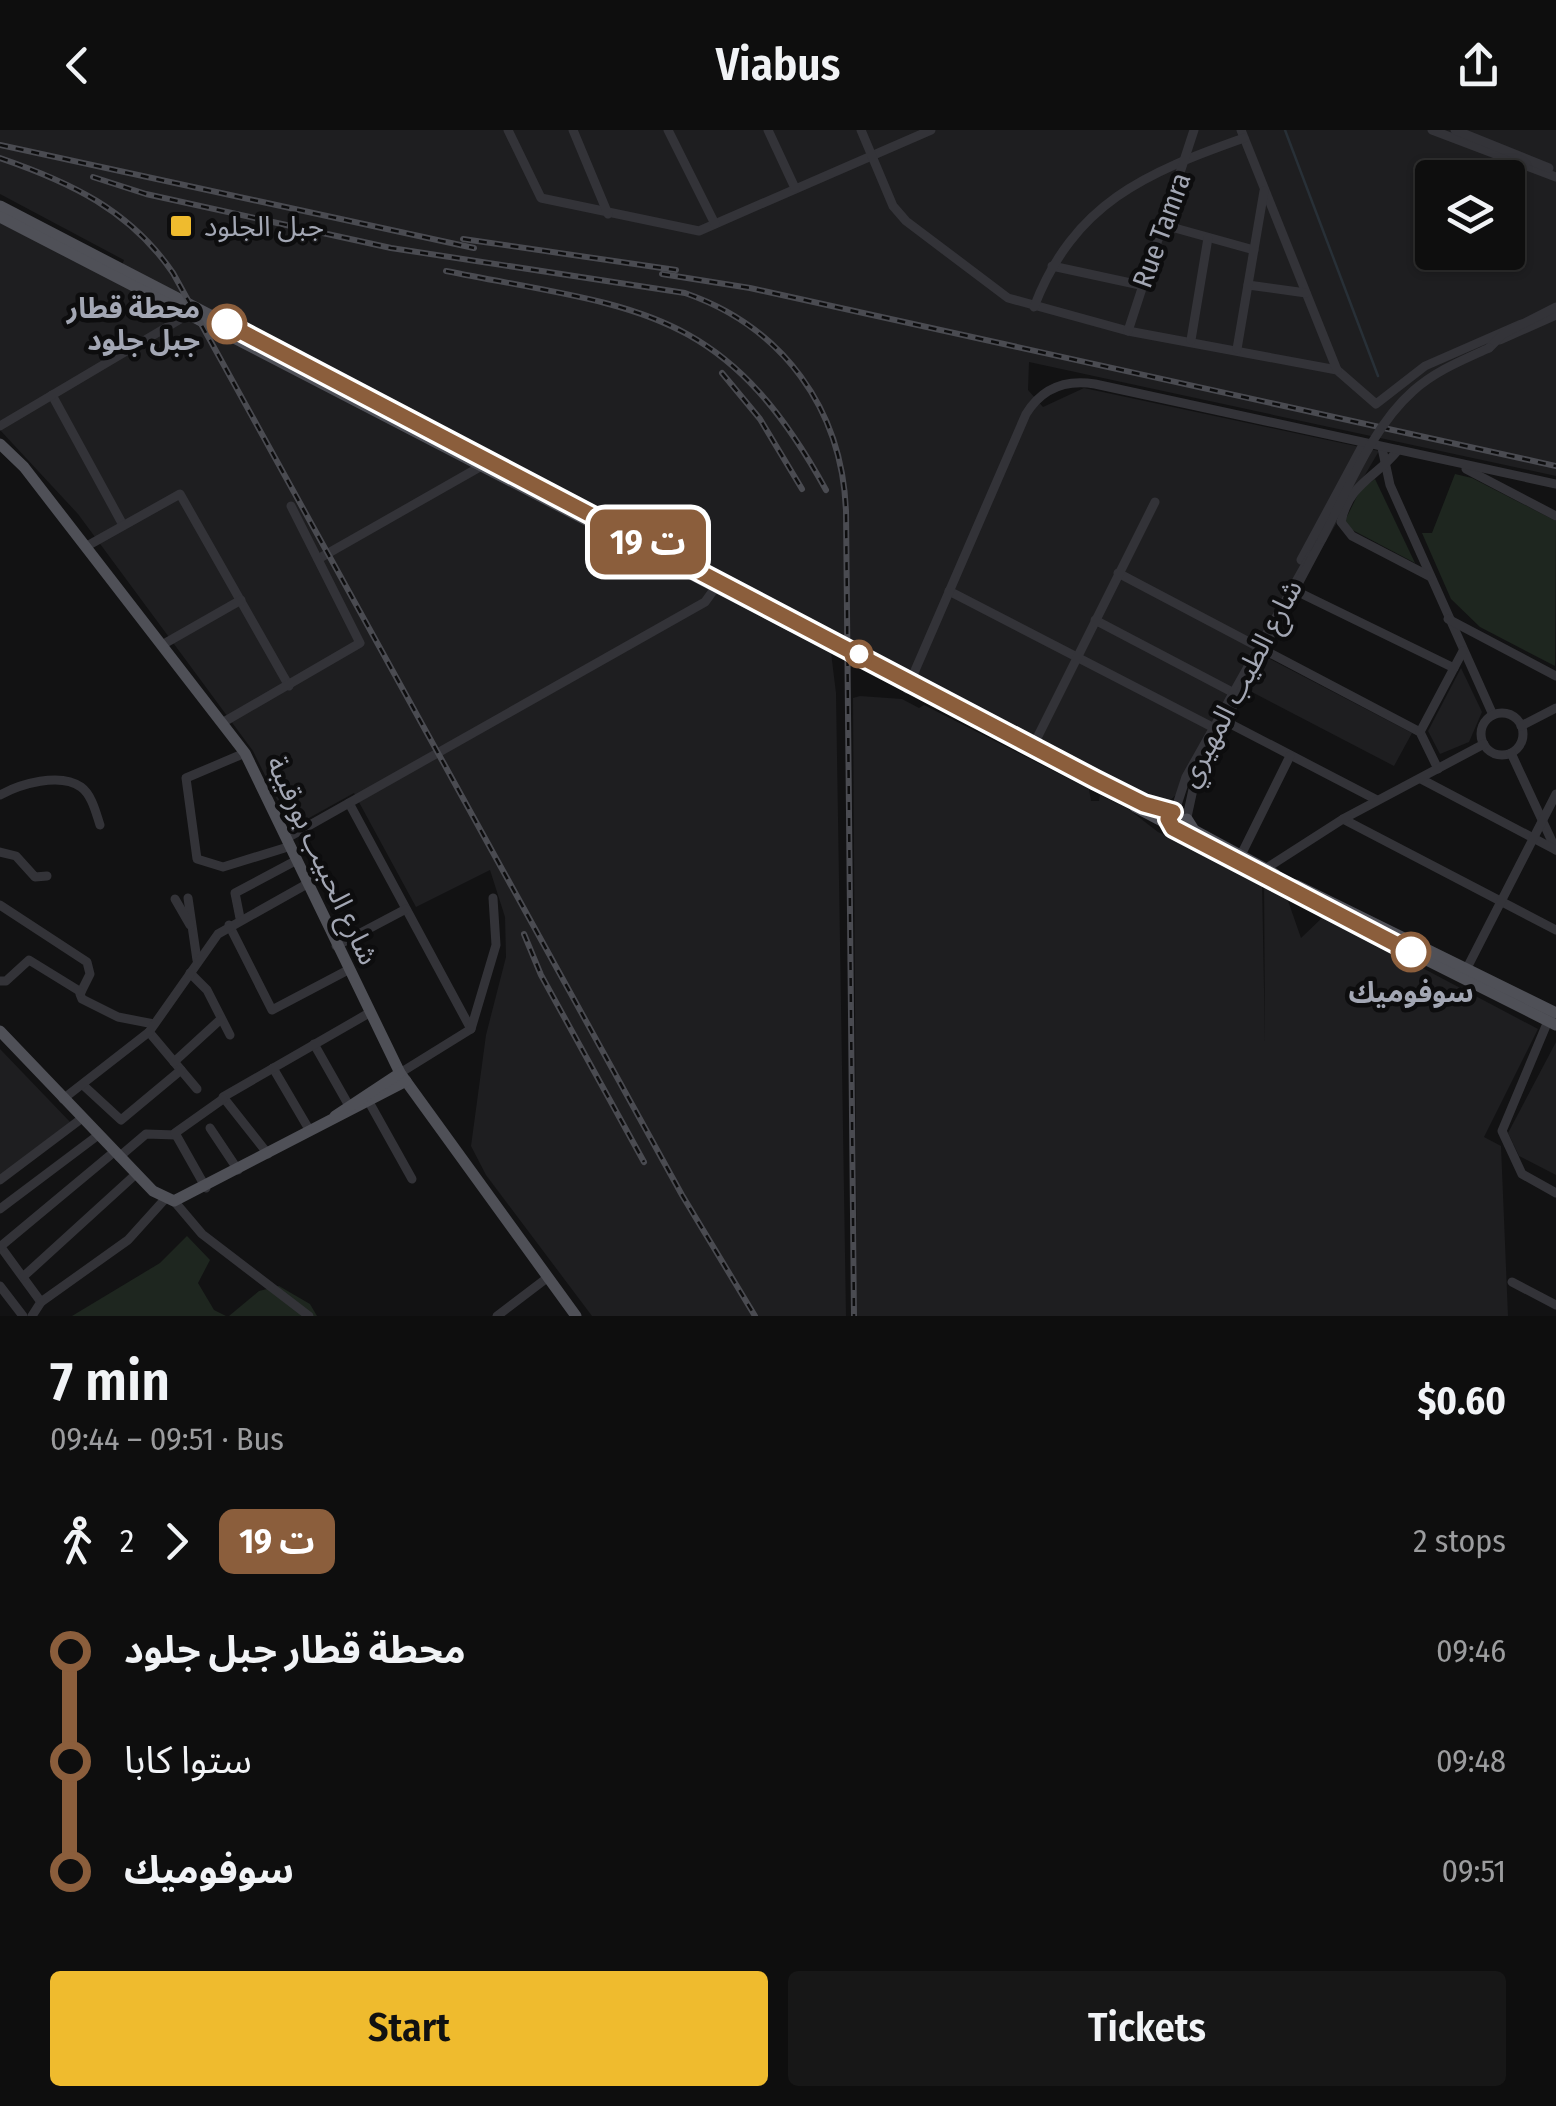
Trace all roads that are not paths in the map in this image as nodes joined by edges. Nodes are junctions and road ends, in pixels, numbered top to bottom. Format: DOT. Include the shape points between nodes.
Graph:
graph roads {
  1 [pos="508,130"];
  2 [pos="573,130"];
  3 [pos="668,130"];
  4 [pos="768,130"];
  5 [pos="861,130"];
  6 [pos="930,130"];
  7 [pos="1194,130"];
  8 [pos="1432,130"];
  9 [pos="1455,130"];
  10 [pos="1242,134"];
  11 [pos="872,153"];
  12 [pos="1187,158"];
  13 [pos="1157,173"];
  14 [pos="1556,173"];
  15 [pos="794,188"];
  16 [pos="1174,188"];
  17 [pos="1264,188"];
  18 [pos="0,206"];
  19 [pos="608,214"];
  20 [pos="1260,215"];
  21 [pos="0,216"];
  22 [pos="1275,216"];
  23 [pos="714,224"];
  24 [pos="1164,225"];
  25 [pos="1208,238"];
  26 [pos="1254,250"];
  27 [pos="1052,266"];
  28 [pos="1140,285"];
  29 [pos="1248,285"];
  30 [pos="1306,293"];
  31 [pos="1034,307"];
  32 [pos="1556,307"];
  33 [pos="189,314"];
  34 [pos="1556,315"];
  35 [pos="1521,324"];
  36 [pos="1128,331"];
  37 [pos="1192,340"];
  38 [pos="1500,340"];
  39 [pos="1237,348"];
  40 [pos="1337,370"];
  41 [pos="52,395"];
  42 [pos="1,423"];
  43 [pos="0,444"];
  44 [pos="1364,444"];
  45 [pos="1382,448"];
  46 [pos="1398,450"];
  47 [pos="486,463"];
  48 [pos="1454,463"];
  49 [pos="1384,468"];
  50 [pos="1556,484"];
  51 [pos="1156,502"];
  52 [pos="292,506"];
  53 [pos="1556,516"];
  54 [pos="123,525"];
  55 [pos="86,546"];
  56 [pos="318,559"];
  57 [pos="1118,573"];
  58 [pos="1430,576"];
  59 [pos="719,584"];
  60 [pos="1292,590"];
  61 [pos="949,591"];
  62 [pos="241,600"];
  63 [pos="1448,619"];
  64 [pos="1095,620"];
  65 [pos="162,645"];
  66 [pos="1260,648"];
  67 [pos="1462,651"];
  68 [pos="1077,657"];
  69 [pos="1454,668"];
  70 [pos="1556,676"];
  71 [pos="288,686"];
  72 [pos="908,686"];
  73 [pos="1235,694"];
  74 [pos="1556,708"];
  75 [pos="1493,715"];
  76 [pos="222,723"];
  77 [pos="1219,724"];
  78 [pos="1522,726"];
  79 [pos="1420,732"];
  80 [pos="1484,744"];
  81 [pos="1033,746"];
  82 [pos="245,753"];
  83 [pos="1511,753"];
  84 [pos="1290,756"];
  85 [pos="1438,770"];
  86 [pos="1420,778"];
  87 [pos="1556,794"];
  88 [pos="0,795"];
  89 [pos="1376,800"];
  90 [pos="349,803"];
  91 [pos="1543,817"];
  92 [pos="1178,819"];
  93 [pos="1343,820"];
  94 [pos="100,824"];
  95 [pos="1532,839"];
  96 [pos="289,842"];
  97 [pos="1556,850"];
  98 [pos="0,852"];
  99 [pos="1241,855"];
  100 [pos="297,860"];
  101 [pos="232,866"];
  102 [pos="1265,868"];
  103 [pos="47,876"];
  104 [pos="307,884"];
  105 [pos="242,888"];
  106 [pos="188,898"];
  107 [pos="493,898"];
  108 [pos="175,899"];
  109 [pos="1501,903"];
  110 [pos="0,905"];
  111 [pos="406,909"];
  112 [pos="240,918"];
  113 [pos="190,925"];
  114 [pos="229,926"];
  115 [pos="1556,930"];
  116 [pos="336,946"];
  117 [pos="196,960"];
  118 [pos="1468,966"];
  119 [pos="348,970"];
  120 [pos="190,973"];
  121 [pos="0,981"];
  122 [pos="81,992"];
  123 [pos="369,1013"];
  124 [pos="222,1019"];
  125 [pos="1553,1020"];
  126 [pos="152,1028"];
  127 [pos="471,1029"];
  128 [pos="0,1031"];
  129 [pos="230,1035"];
  130 [pos="314,1044"];
  131 [pos="178,1066"];
  132 [pos="273,1068"];
  133 [pos="403,1077"];
  134 [pos="84,1086"];
  135 [pos="197,1089"];
  136 [pos="63,1099"];
  137 [pos="223,1099"];
  138 [pos="369,1102"];
  139 [pos="348,1104"];
  140 [pos="81,1119"];
  141 [pos="332,1119"];
  142 [pos="210,1128"];
  143 [pos="310,1131"];
  144 [pos="176,1135"];
  145 [pos="97,1136"];
  146 [pos="268,1154"];
  147 [pos="117,1155"];
  148 [pos="238,1170"];
  149 [pos="136,1174"];
  150 [pos="0,1180"];
  151 [pos="412,1180"];
  152 [pos="206,1188"];
  153 [pos="1556,1194"];
  154 [pos="170,1200"];
  155 [pos="0,1209"];
  156 [pos="0,1246"];
  157 [pos="24,1276"];
  158 [pos="547,1278"];
  159 [pos="1512,1282"];
  160 [pos="0,1286"];
  161 [pos="41,1302"];
  162 [pos="1556,1305"];
  163 [pos="23,1316"];
  164 [pos="32,1316"];
  165 [pos="309,1316"];
  166 [pos="497,1316"];
  167 [pos="576,1316"];
  1 -- 19 [label="street" via="538,196"];
  2 -- 19 [label="street"];
  3 -- 23 [label="street"];
  4 -- 15 [label="street"];
  5 -- 11 [label="street"];
  6 -- 11 [label="street"];
  7 -- 12 [label="street, Rue Tamra"];
  8 -- 14 [label="street"];
  9 -- 14 [label="street"];
  10 -- 12 [label="street"];
  10 -- 17 [label="street"];
  11 -- 15 [label="street"];
  11 -- 31 [label="street" via="906,221 1000,294"];
  12 -- 13 [label="street"];
  12 -- 16 [label="street, Rue Tamra"];
  13 -- 16 [label="street"];
  13 -- 27 [label="street" via="1092,213"];
  15 -- 23 [label="street"];
  16 -- 24 [label="street, Rue Tamra"];
  17 -- 20 [label="street"];
  17 -- 22 [label="street"];
  18 -- 47 [label="main road"];
  19 -- 23 [label="street" via="693,232"];
  20 -- 22 [label="street"];
  20 -- 26 [label="street"];
  21 -- 33 [label="main road"];
  22 -- 30 [label="street"];
  24 -- 25 [label="street"];
  24 -- 28 [label="street, Rue Tamra"];
  25 -- 26 [label="street"];
  25 -- 37 [label="street"];
  26 -- 29 [label="street"];
  27 -- 28 [label="street"];
  27 -- 31 [label="street"];
  28 -- 36 [label="street, Rue Tamra"];
  29 -- 30 [label="street"];
  29 -- 39 [label="street"];
  30 -- 40 [label="street"];
  31 -- 36 [label="street"];
  32 -- 35 [label="street"];
  33 -- 41 [label="street"];
  33 -- 47 [label="main road"];
  34 -- 38 [label="street"];
  35 -- 38 [label="street"];
  35 -- 40 [label="street" via="1424,366 1380,404 1368,402"];
  36 -- 37 [label="street"];
  37 -- 39 [label="street"];
  38 -- 60 [label="street, شارع الطيب المهيري, bridge" via="1438,373 1402,402"];
  39 -- 40 [label="street"];
  41 -- 42 [label="street"];
  41 -- 54 [label="street"];
  43 -- 55 [label="main road, شارع الحبيب بورقيبة"];
  44 -- 45 [label="street"];
  44 -- 60 [label="street"];
  44 -- 61 [label="street" via="1095,384 1058,386 1026,414"];
  45 -- 46 [label="street"];
  45 -- 49 [label="street"];
  46 -- 48 [label="street"];
  46 -- 49 [label="street"];
  47 -- 56 [label="street"];
  47 -- 59 [label="main road"];
  48 -- 50 [label="street"];
  48 -- 53 [label="street"];
  49 -- 58 [label="street"];
  49 -- 58 [label="street" via="1362,480 1342,527"];
  51 -- 57 [label="street"];
  52 -- 56 [label="street"];
  54 -- 55 [label="street"];
  54 -- 62 [label="street" via="180,494"];
  55 -- 65 [label="main road, شارع الحبيب بورقيبة"];
  56 -- 71 [label="street" via="360,643"];
  57 -- 64 [label="street"];
  57 -- 66 [label="street"];
  58 -- 63 [label="street"];
  59 -- 72 [label="main road"];
  59 -- 90 [label="street" via="705,602"];
  60 -- 66 [label="street, شارع الطيب المهيري"];
  60 -- 69 [label="street"];
  61 -- 68 [label="street"];
  61 -- 72 [label="street"];
  62 -- 65 [label="street"];
  62 -- 71 [label="street"];
  63 -- 67 [label="street"];
  63 -- 70 [label="street"];
  64 -- 68 [label="street"];
  64 -- 73 [label="street"];
  65 -- 76 [label="main road, شارع الحبيب بورقيبة"];
  66 -- 73 [label="street, شارع الطيب المهيري"];
  66 -- 79 [label="street"];
  67 -- 69 [label="street"];
  67 -- 75 [label="street"];
  68 -- 77 [label="street"];
  68 -- 81 [label="street"];
  69 -- 79 [label="street"];
  71 -- 76 [label="street"];
  72 -- 81 [label="main road"];
  72 -- 92 [label="main road"];
  73 -- 77 [label="street, شارع الطيب المهيري"];
  74 -- 78 [label="street"];
  75 -- 78 [label="street" via="1509,714"];
  75 -- 80 [label="street" via="1482,727"];
  76 -- 82 [label="main road, شارع الحبيب بورقيبة"];
  77 -- 84 [label="street"];
  77 -- 92 [label="street, شارع الطيب المهيري"];
  78 -- 83 [label="street" via="1522,741"];
  79 -- 85 [label="street"];
  80 -- 83 [label="street" via="1496,754"];
  80 -- 85 [label="street"];
  81 -- 92 [label="main road"];
  82 -- 96 [label="main road, شارع الحبيب بورقيبة"];
  82 -- 101 [label="street" via="191,773 186,782 197,859"];
  83 -- 91 [label="street"];
  84 -- 89 [label="street"];
  84 -- 99 [label="street"];
  85 -- 86 [label="street"];
  86 -- 89 [label="street"];
  86 -- 95 [label="street"];
  87 -- 91 [label="street"];
  88 -- 94 [label="street" via="40,781 78,785"];
  89 -- 93 [label="street"];
  90 -- 96 [label="street"];
  90 -- 111 [label="street"];
  91 -- 95 [label="street"];
  91 -- 97 [label="street"];
  92 -- 99 [label="main road"];
  92 -- 125 [label="main road" via="1321,907"];
  93 -- 102 [label="street"];
  93 -- 109 [label="street"];
  95 -- 97 [label="street"];
  95 -- 109 [label="street"];
  96 -- 100 [label="main road, شارع الحبيب بورقيبة"];
  96 -- 101 [label="street"];
  98 -- 103 [label="street" via="16,856 35,877"];
  99 -- 102 [label="main road"];
  100 -- 104 [label="main road, شارع الحبيب بورقيبة"];
  100 -- 105 [label="street"];
  101 -- 105 [label="street"];
  102 -- 118 [label="main road"];
  104 -- 112 [label="street"];
  104 -- 116 [label="main road, شارع الحبيب بورقيبة"];
  105 -- 112 [label="street" via="234,895"];
  106 -- 113 [label="street"];
  107 -- 127 [label="street" via="496,945"];
  108 -- 113 [label="street"];
  109 -- 115 [label="street"];
  109 -- 118 [label="street"];
  110 -- 122 [label="street" via="87,962 90,974"];
  111 -- 116 [label="street"];
  111 -- 127 [label="street"];
  112 -- 114 [label="street"];
  113 -- 117 [label="street"];
  114 -- 117 [label="street"];
  114 -- 119 [label="street" via="272,1010"];
  116 -- 119 [label="main road, شارع الحبيب بورقيبة"];
  117 -- 120 [label="street"];
  118 -- 125 [label="main road"];
  119 -- 123 [label="main road, شارع الحبيب بورقيبة"];
  120 -- 124 [label="street"];
  120 -- 126 [label="street"];
  121 -- 122 [label="street" via="29,960"];
  122 -- 126 [label="street" via="106,1012"];
  123 -- 130 [label="street"];
  123 -- 133 [label="main road, شارع الحبيب بورقيبة"];
  124 -- 129 [label="street"];
  124 -- 131 [label="street"];
  125 -- 153 [label="street" via="1502,1131 1522,1174"];
  126 -- 131 [label="street"];
  126 -- 134 [label="street"];
  127 -- 133 [label="street"];
  128 -- 136 [label="main road"];
  130 -- 132 [label="street"];
  130 -- 139 [label="street"];
  131 -- 134 [label="street" via="121,1120"];
  131 -- 135 [label="street"];
  132 -- 137 [label="street"];
  132 -- 143 [label="street"];
  133 -- 138 [label="main road"];
  133 -- 139 [label="main road"];
  133 -- 158 [label="main road, شارع الحبيب بورقيبة"];
  134 -- 136 [label="street"];
  136 -- 140 [label="main road"];
  137 -- 144 [label="street"];
  137 -- 146 [label="street"];
  138 -- 141 [label="main road"];
  138 -- 151 [label="street"];
  139 -- 141 [label="main road"];
  140 -- 145 [label="main road"];
  140 -- 150 [label="street"];
  141 -- 143 [label="main road"];
  142 -- 148 [label="street"];
  143 -- 146 [label="main road"];
  144 -- 147 [label="street" via="146,1134"];
  144 -- 152 [label="street"];
  145 -- 147 [label="main road"];
  145 -- 155 [label="street"];
  146 -- 148 [label="main road"];
  147 -- 149 [label="main road"];
  147 -- 156 [label="street"];
  148 -- 152 [label="main road"];
  149 -- 154 [label="main road"];
  149 -- 157 [label="street"];
  152 -- 154 [label="main road"];
  154 -- 161 [label="street" via="128,1240"];
  154 -- 165 [label="street" via="202,1234"];
  156 -- 157 [label="street"];
  157 -- 161 [label="street"];
  158 -- 166 [label="street"];
  158 -- 167 [label="main road, شارع الحبيب بورقيبة"];
  159 -- 162 [label="street"];
  160 -- 163 [label="street"];
  161 -- 164 [label="street"];
}
